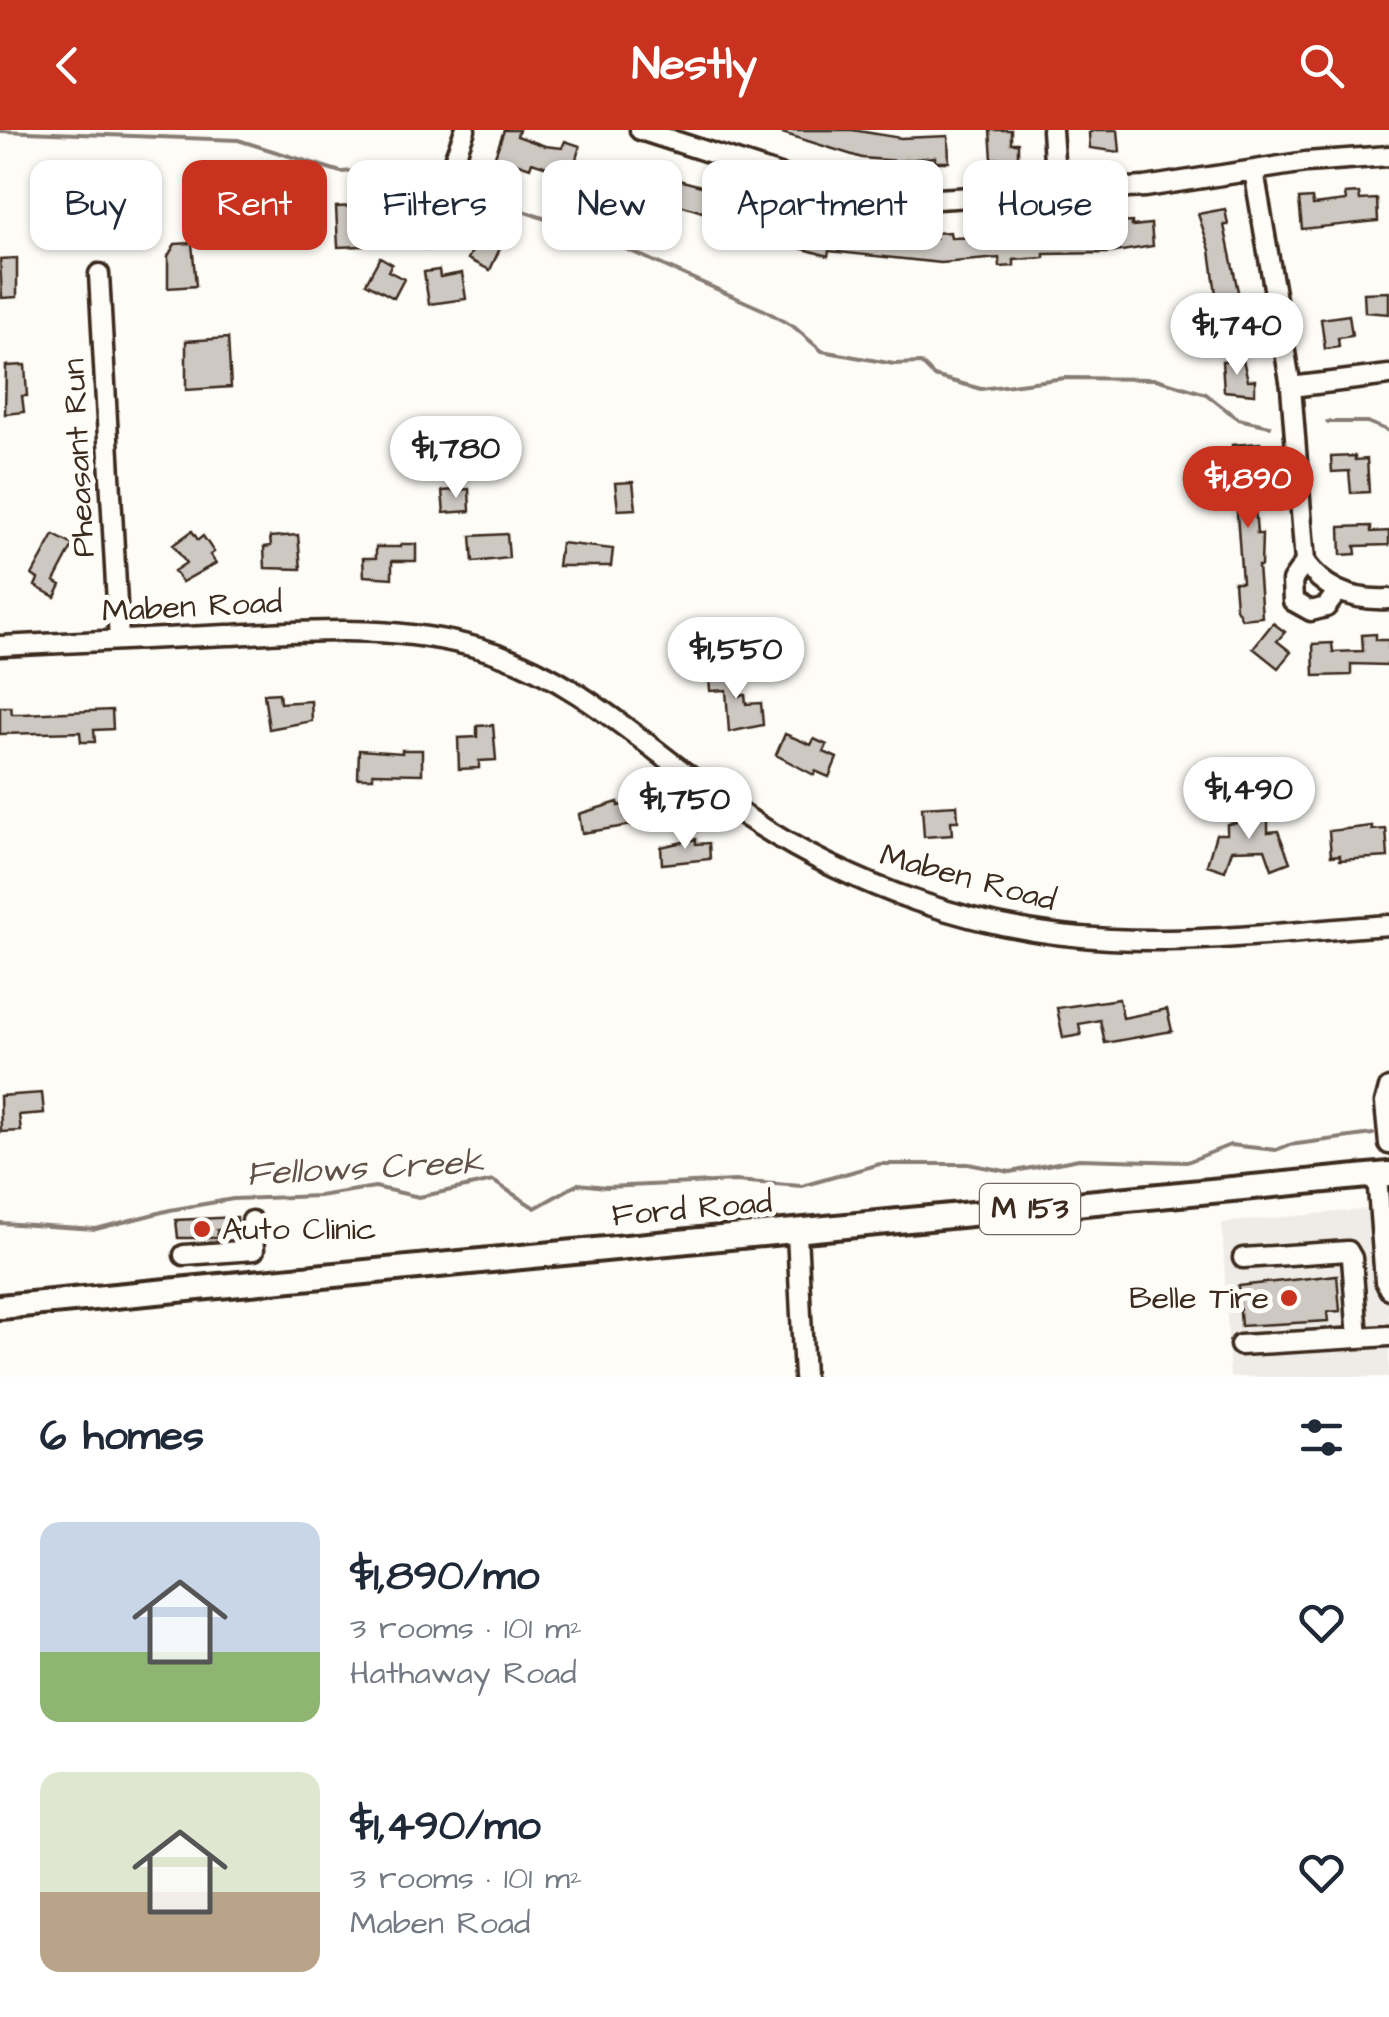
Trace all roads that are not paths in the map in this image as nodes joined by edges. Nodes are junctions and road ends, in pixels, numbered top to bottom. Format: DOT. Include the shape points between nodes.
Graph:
graph roads {
  1 [pos="465,130"];
  2 [pos="640,130"];
  3 [pos="1052,130"];
  4 [pos="1389,156"];
  5 [pos="454,160"];
  6 [pos="1054,160"];
  7 [pos="1254,171"];
  8 [pos="1128,188"];
  9 [pos="963,197"];
  10 [pos="99,274"];
  11 [pos="1389,375"];
  12 [pos="1291,387"];
  13 [pos="1305,562"];
  14 [pos="1338,591"];
  15 [pos="1389,599"];
  16 [pos="119,640"];
  17 [pos="0,646"];
  18 [pos="1389,925"];
  19 [pos="1389,1088"];
  20 [pos="1389,1144"];
  21 [pos="1383,1175"];
  22 [pos="252,1222"];
  23 [pos="797,1233"];
  24 [pos="254,1250"];
  25 [pos="212,1253"];
  26 [pos="184,1256"];
  27 [pos="1242,1258"];
  28 [pos="256,1283"];
  29 [pos="215,1287"];
  30 [pos="1389,1290"];
  31 [pos="0,1307"];
  32 [pos="1389,1336"];
  33 [pos="1358,1338"];
  34 [pos="1240,1345"];
  35 [pos="804,1377"];
  1 -- 5 [label="street"];
  2 -- 9 [label="street" via="849,194"];
  3 -- 6 [label="street"];
  4 -- 7 [label="street"];
  7 -- 8 [label="street"];
  7 -- 12 [label="street"];
  10 -- 16 [label="street, Pheasant Run"];
  11 -- 12 [label="street"];
  12 -- 13 [label="street"];
  13 -- 14 [label="street"];
  13 -- 14 [label="street" via="1292,582 1293,601 1311,611 1326,607"];
  14 -- 15 [label="street"];
  16 -- 17 [label="street, Maben Road"];
  16 -- 18 [label="street, Maben Road" via="358,630 484,650 570,689 741,814 829,866 927,904 1007,924 1110,939"];
  19 -- 20 [label="street"];
  21 -- 23 [label="main road, Ford Road / M 153"];
  21 -- 30 [label="street"];
  22 -- 24 [label="street"];
  23 -- 28 [label="main road, Ford Road / M 153"];
  23 -- 35 [label="street"];
  24 -- 25 [label="street"];
  24 -- 28 [label="street"];
  25 -- 26 [label="street"];
  25 -- 29 [label="street"];
  27 -- 33 [label="street" via="1348,1251"];
  28 -- 29 [label="main road, Ford Road / M 153"];
  29 -- 31 [label="main road, Ford Road / M 153"];
  32 -- 33 [label="street"];
  33 -- 34 [label="street"];
}
